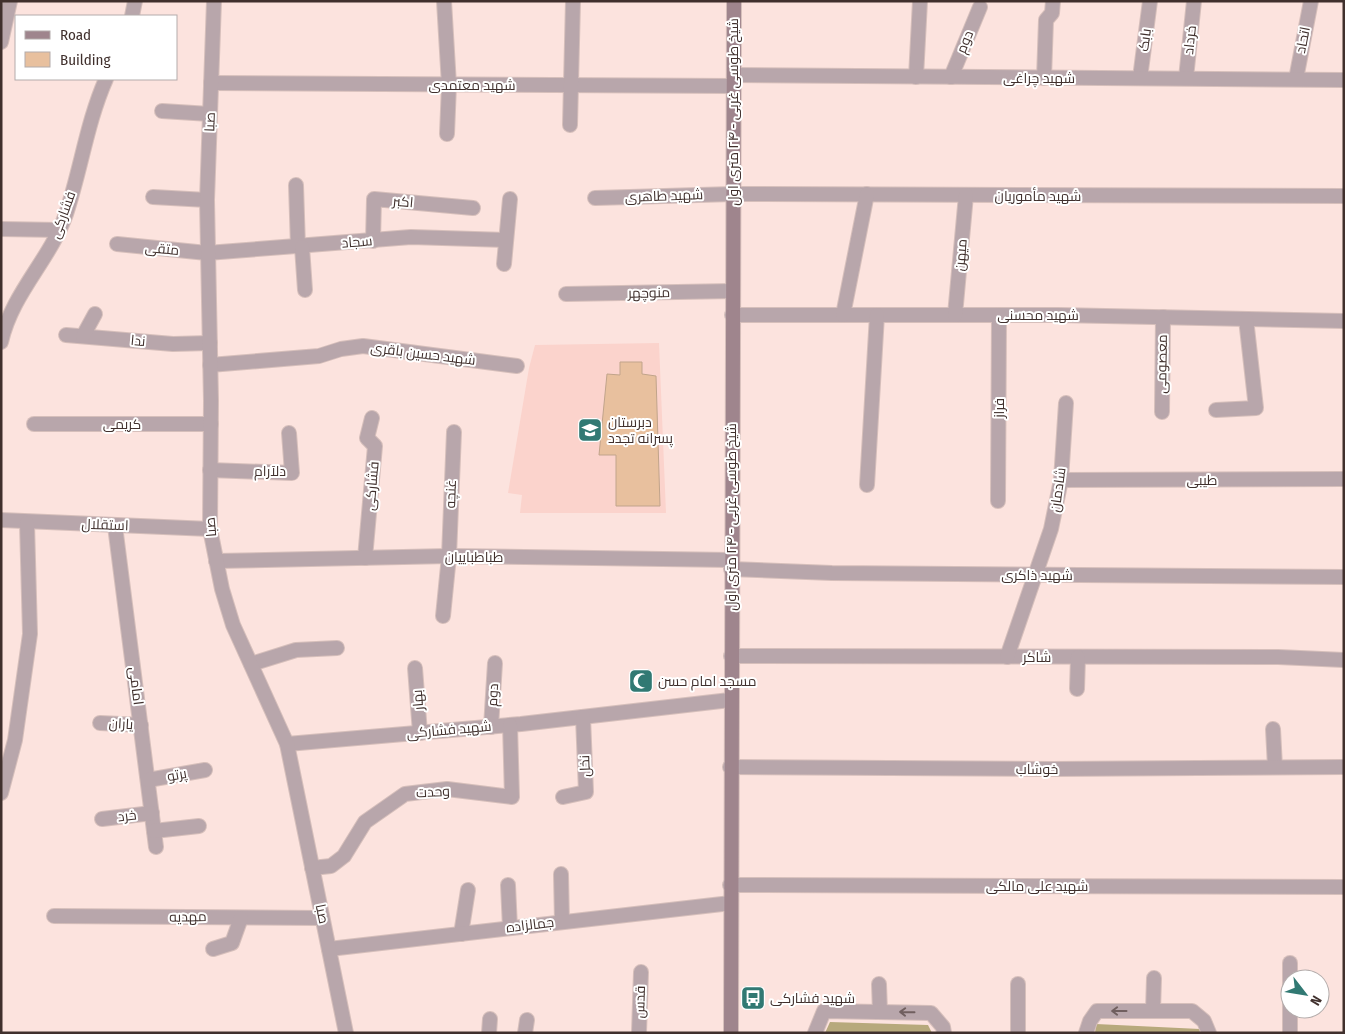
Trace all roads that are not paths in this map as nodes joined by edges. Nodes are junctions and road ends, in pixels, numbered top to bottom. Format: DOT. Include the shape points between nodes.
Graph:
graph roads {
  1 [pos="10,1"];
  2 [pos="135,1"];
  3 [pos="214,1"];
  4 [pos="444,1"];
  5 [pos="573,1"];
  6 [pos="734,1"];
  7 [pos="920,1"];
  8 [pos="1053,1"];
  9 [pos="1150,1"];
  10 [pos="1194,1"];
  11 [pos="1311,1"];
  12 [pos="980,7"];
  13 [pos="132,15"];
  14 [pos="1,42"];
  15 [pos="916,77"];
  16 [pos="951,77"];
  17 [pos="1044,78"];
  18 [pos="1140,78"];
  19 [pos="1186,78"];
  20 [pos="1296,79"];
  21 [pos="106,80"];
  22 [pos="1344,80"];
  23 [pos="734,81"];
  24 [pos="211,83"];
  25 [pos="449,85"];
  26 [pos="572,86"];
  27 [pos="162,111"];
  28 [pos="210,114"];
  29 [pos="570,125"];
  30 [pos="447,134"];
  31 [pos="296,185"];
  32 [pos="733,194"];
  33 [pos="866,194"];
  34 [pos="966,195"];
  35 [pos="1344,196"];
  36 [pos="153,197"];
  37 [pos="595,198"];
  38 [pos="510,199"];
  39 [pos="207,200"];
  40 [pos="473,208"];
  41 [pos="1,229"];
  42 [pos="59,230"];
  43 [pos="506,240"];
  44 [pos="373,241"];
  45 [pos="118,244"];
  46 [pos="300,247"];
  47 [pos="207,253"];
  48 [pos="504,264"];
  49 [pos="305,290"];
  50 [pos="732,291"];
  51 [pos="566,294"];
  52 [pos="95,314"];
  53 [pos="732,315"];
  54 [pos="843,315"];
  55 [pos="877,315"];
  56 [pos="955,315"];
  57 [pos="999,315"];
  58 [pos="1163,317"];
  59 [pos="1246,319"];
  60 [pos="1344,321"];
  61 [pos="66,335"];
  62 [pos="83,336"];
  63 [pos="1,342"];
  64 [pos="210,344"];
  65 [pos="210,366"];
  66 [pos="517,366"];
  67 [pos="1066,403"];
  68 [pos="1216,410"];
  69 [pos="1162,412"];
  70 [pos="372,418"];
  71 [pos="34,424"];
  72 [pos="211,424"];
  73 [pos="454,432"];
  74 [pos="289,434"];
  75 [pos="210,470"];
  76 [pos="1344,479"];
  77 [pos="1060,480"];
  78 [pos="867,485"];
  79 [pos="998,501"];
  80 [pos="1,520"];
  81 [pos="27,523"];
  82 [pos="116,526"];
  83 [pos="210,529"];
  84 [pos="449,556"];
  85 [pos="365,558"];
  86 [pos="216,561"];
  87 [pos="731,564"];
  88 [pos="1037,575"];
  89 [pos="1344,577"];
  90 [pos="443,616"];
  91 [pos="336,648"];
  92 [pos="731,656"];
  93 [pos="1007,657"];
  94 [pos="1078,657"];
  95 [pos="1344,660"];
  96 [pos="495,663"];
  97 [pos="252,664"];
  98 [pos="415,668"];
  99 [pos="1077,689"];
  100 [pos="730,700"];
  101 [pos="584,717"];
  102 [pos="100,723"];
  103 [pos="141,725"];
  104 [pos="510,725"];
  105 [pos="492,727"];
  106 [pos="1273,729"];
  107 [pos="420,733"];
  108 [pos="287,744"];
  109 [pos="1344,766"];
  110 [pos="730,767"];
  111 [pos="1275,767"];
  112 [pos="205,770"];
  113 [pos="148,780"];
  114 [pos="1,793"];
  115 [pos="563,797"];
  116 [pos="152,813"];
  117 [pos="102,819"];
  118 [pos="198,826"];
  119 [pos="154,831"];
  120 [pos="156,846"];
  121 [pos="312,868"];
  122 [pos="561,874"];
  123 [pos="508,885"];
  124 [pos="730,885"];
  125 [pos="1344,887"];
  126 [pos="468,890"];
  127 [pos="731,903"];
  128 [pos="54,916"];
  129 [pos="241,918"];
  130 [pos="322,918"];
  131 [pos="562,922"];
  132 [pos="510,928"];
  133 [pos="461,934"];
  134 [pos="213,949"];
  135 [pos="329,949"];
  136 [pos="1290,964"];
  137 [pos="641,972"];
  138 [pos="1154,978"];
  139 [pos="879,984"];
  140 [pos="1018,984"];
  141 [pos="1153,1011"];
  142 [pos="880,1012"];
  143 [pos="346,1033"];
  144 [pos="639,1033"];
  145 [pos="731,1033"];
  146 [pos="815,1033"];
  147 [pos="944,1033"];
  148 [pos="1018,1033"];
  149 [pos="1086,1033"];
  150 [pos="1209,1033"];
  151 [pos="1290,1033"];
  1 -- 14 [label="street"];
  2 -- 13 [label="street"];
  3 -- 24 [label="street, صبا"];
  4 -- 25 [label="street"];
  5 -- 26 [label="street"];
  6 -- 23 [label="main road, شیخ طوسی غربی - ۲۴ متری اول"];
  7 -- 15 [label="street"];
  8 -- 17 [label="street" via="1052,13 1046,20"];
  9 -- 18 [label="street, بابک"];
  10 -- 19 [label="street, خرداد"];
  11 -- 20 [label="street, اتحاد"];
  12 -- 16 [label="street, دوم"];
  15 -- 16 [label="street, شهید چراغی"];
  15 -- 23 [label="street, شهید چراغی"];
  16 -- 17 [label="street, شهید چراغی"];
  17 -- 18 [label="street, شهید چراغی"];
  18 -- 19 [label="street, شهید چراغی"];
  19 -- 20 [label="street, شهید چراغی"];
  20 -- 22 [label="street, شهید چراغی"];
  21 -- 42 [label="street, فشارکی" via="97,99"];
  23 -- 26 [label="street, شهید معتمدی"];
  23 -- 32 [label="main road, شیخ طوسی غربی - ۲۴ متری اول"];
  24 -- 25 [label="street, شهید معتمدی"];
  24 -- 28 [label="street, صبا"];
  25 -- 26 [label="street, شهید معتمدی"];
  25 -- 30 [label="street"];
  26 -- 29 [label="street"];
  27 -- 28 [label="street"];
  28 -- 39 [label="street, صبا"];
  31 -- 46 [label="street"];
  32 -- 33 [label="street, شهید مأموریان"];
  32 -- 37 [label="street, شهید طاهری"];
  32 -- 50 [label="main road, شیخ طوسی غربی - ۲۴ متری اول"];
  33 -- 34 [label="street, شهید مأموریان"];
  33 -- 54 [label="street"];
  34 -- 35 [label="street, شهید مأموریان"];
  34 -- 56 [label="street, میهن"];
  36 -- 39 [label="street"];
  38 -- 43 [label="street"];
  39 -- 47 [label="street, صبا"];
  40 -- 44 [label="street, اکبر" via="374,199"];
  41 -- 42 [label="street"];
  42 -- 63 [label="street, فشارکی" via="48,253 19,294"];
  43 -- 44 [label="street, سجاد" via="411,237"];
  43 -- 48 [label="street"];
  44 -- 46 [label="street, سجاد"];
  45 -- 47 [label="street, متقی"];
  46 -- 47 [label="street, سجاد"];
  46 -- 49 [label="street"];
  47 -- 64 [label="street, صبا"];
  50 -- 51 [label="street, منوچهر"];
  50 -- 53 [label="main road, شیخ طوسی غربی - ۲۴ متری اول"];
  52 -- 62 [label="street"];
  53 -- 54 [label="street, شهید محسنی"];
  53 -- 87 [label="main road, شیخ طوسی غربی - ۲۴ متری اول"];
  54 -- 55 [label="street, شهید محسنی"];
  55 -- 56 [label="street, شهید محسنی"];
  55 -- 78 [label="street"];
  56 -- 57 [label="street, شهید محسنی"];
  57 -- 58 [label="street, شهید محسنی"];
  57 -- 79 [label="street, فراز"];
  58 -- 59 [label="street, شهید محسنی"];
  58 -- 69 [label="street, معصومی"];
  59 -- 60 [label="street, شهید محسنی"];
  59 -- 68 [label="street" via="1256,408"];
  61 -- 62 [label="street, ندا"];
  62 -- 64 [label="street, ندا"];
  64 -- 65 [label="street, صبا"];
  65 -- 66 [label="street, شهید حسین باقری" via="319,356 363,346"];
  65 -- 72 [label="street, صبا"];
  67 -- 77 [label="street, شادمان"];
  70 -- 85 [label="street, فشارکی" via="367,438 375,446"];
  71 -- 72 [label="street, کریمی"];
  72 -- 75 [label="street, صبا"];
  73 -- 84 [label="street, غنچه"];
  74 -- 75 [label="street, دلآرام" via="292,473"];
  75 -- 83 [label="street, صبا"];
  76 -- 77 [label="street, طیبی"];
  77 -- 88 [label="street, شادمان" via="1051,530"];
  80 -- 81 [label="street, استقلال"];
  81 -- 82 [label="street, استقلال"];
  81 -- 114 [label="street" via="30,634 15,740"];
  82 -- 83 [label="street, استقلال"];
  82 -- 103 [label="street, امامی"];
  83 -- 86 [label="street, صبا"];
  84 -- 85 [label="street, طباطباییان"];
  84 -- 87 [label="street, طباطباییان"];
  84 -- 90 [label="street, غنچه"];
  85 -- 86 [label="street, طباطباییان"];
  86 -- 97 [label="street, صبا" via="233,625"];
  87 -- 88 [label="street, شهید ذاکری" via="832,573"];
  87 -- 92 [label="main road, شیخ طوسی غربی - ۲۴ متری اول"];
  88 -- 89 [label="street, شهید ذاکری"];
  88 -- 93 [label="street, شادمان"];
  91 -- 97 [label="street" via="296,650"];
  92 -- 93 [label="street, شاکر"];
  92 -- 100 [label="main road, شیخ طوسی غربی - ۲۴ متری اول"];
  93 -- 94 [label="street, شاکر"];
  94 -- 95 [label="street, شاکر"];
  94 -- 99 [label="street"];
  96 -- 105 [label="street, دوم"];
  97 -- 108 [label="street, صبا"];
  98 -- 107 [label="street, بهار"];
  100 -- 101 [label="street, شهید فشارکی"];
  100 -- 110 [label="main road, شیخ طوسی غربی - ۲۴ متری اول"];
  101 -- 104 [label="street, شهید فشارکی"];
  101 -- 115 [label="street, نخل" via="586,792"];
  102 -- 103 [label="street, یاران"];
  103 -- 113 [label="street, امامی"];
  104 -- 105 [label="street, شهید فشارکی"];
  104 -- 121 [label="street, وحدت" via="512,797 447,789 405,794 366,822 344,856 331,866"];
  105 -- 107 [label="street, شهید فشارکی"];
  106 -- 111 [label="street"];
  107 -- 108 [label="street, شهید فشارکی"];
  108 -- 121 [label="street, صبا"];
  109 -- 111 [label="street, خوشاب"];
  110 -- 111 [label="street, خوشاب"];
  110 -- 124 [label="main road, شیخ طوسی غربی - ۲۴ متری اول"];
  112 -- 113 [label="street, پرتو"];
  113 -- 116 [label="street, امامی"];
  116 -- 117 [label="street, خرد"];
  116 -- 119 [label="street, امامی"];
  118 -- 119 [label="street"];
  119 -- 120 [label="street, امامی"];
  121 -- 130 [label="street, صبا"];
  122 -- 131 [label="street"];
  123 -- 132 [label="street"];
  124 -- 125 [label="street, شهید علی مالکی"];
  124 -- 127 [label="main road, شیخ طوسی غربی - ۲۴ متری اول"];
  126 -- 133 [label="street"];
  127 -- 131 [label="street, جمالزاده"];
  127 -- 145 [label="main road, شیخ طوسی غربی - ۲۴ متری اول"];
  128 -- 129 [label="street, مهدیه"];
  129 -- 130 [label="street, مهدیه"];
  129 -- 134 [label="street" via="232,942"];
  130 -- 135 [label="street, صبا"];
  131 -- 132 [label="street, جمالزاده"];
  132 -- 133 [label="street, جمالزاده"];
  133 -- 135 [label="street, جمالزاده"];
  135 -- 143 [label="street, صبا"];
  136 -- 151 [label="street"];
  137 -- 144 [label="street, قدس"];
  138 -- 141 [label="street"];
  139 -- 142 [label="street"];
  140 -- 148 [label="street"];
  141 -- 149 [label="street, one-way" via="1097,1011"];
  141 -- 150 [label="street" via="1192,1011 1204,1021"];
  142 -- 146 [label="street" via="824,1010"];
  147 -- 142 [label="street, one-way" via="931,1013"];
}
